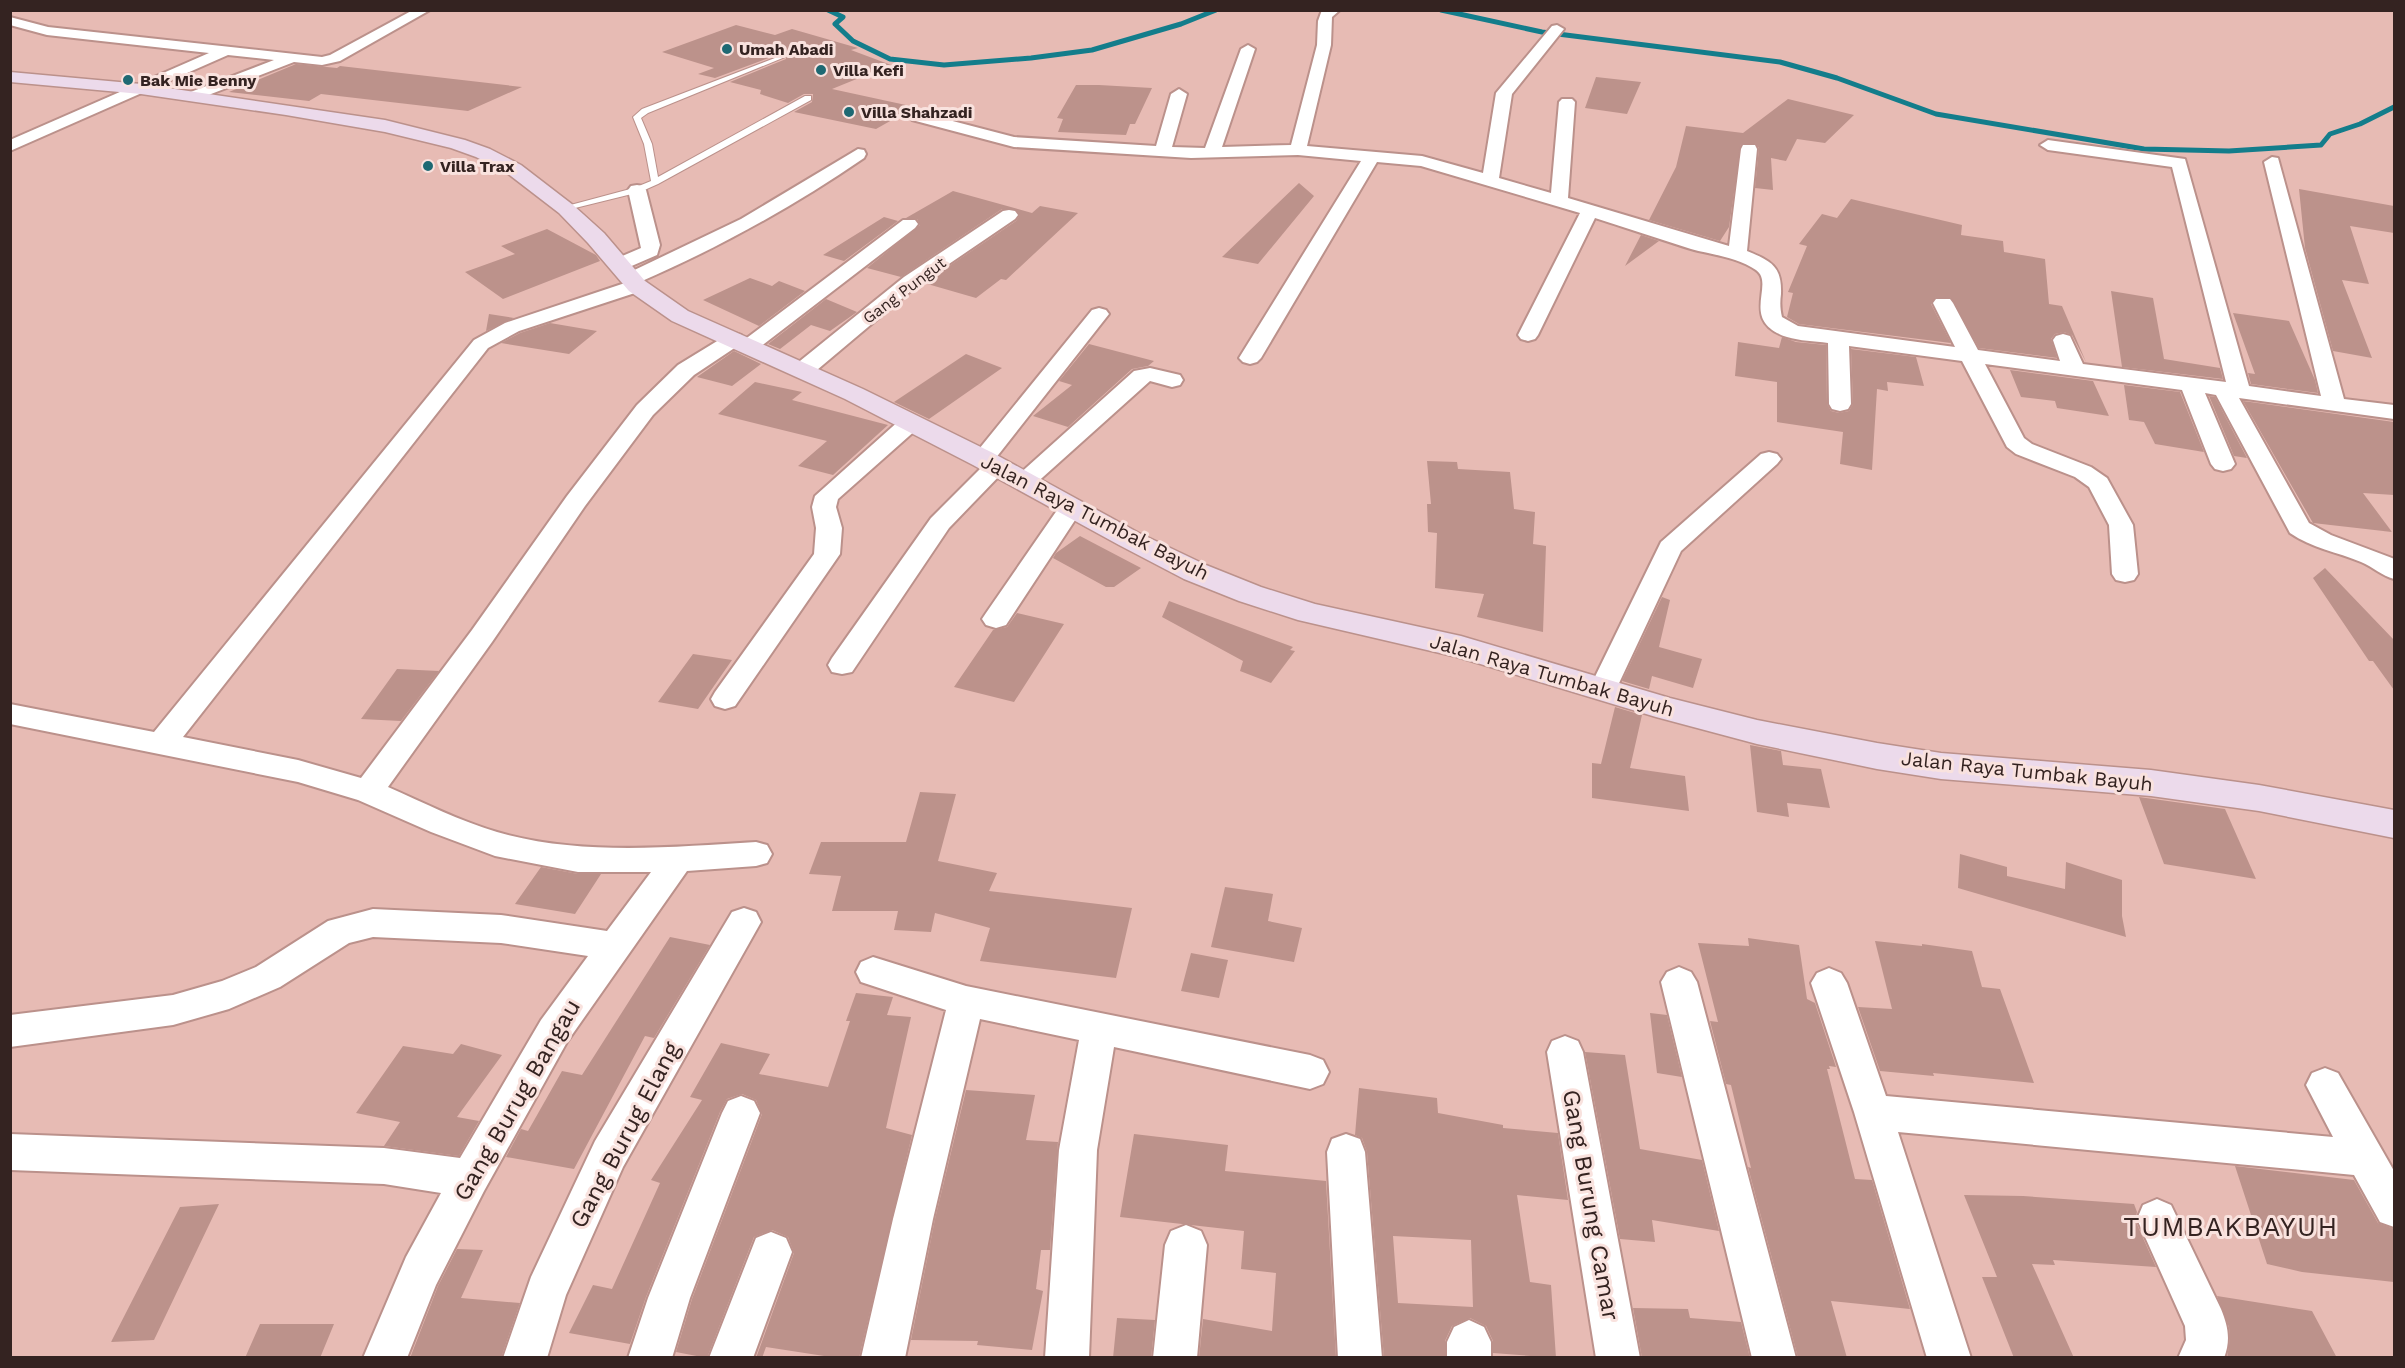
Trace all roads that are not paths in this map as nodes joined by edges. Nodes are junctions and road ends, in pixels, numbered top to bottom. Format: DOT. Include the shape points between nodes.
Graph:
graph roads {
  1 [pos="424,10"];
  2 [pos="1334,10"];
  3 [pos="10,21"];
  4 [pos="34,27"];
  5 [pos="1557,29"];
  6 [pos="10,35"];
  7 [pos="1248,49"];
  8 [pos="226,50"];
  9 [pos="782,57"];
  10 [pos="293,58"];
  11 [pos="10,77"];
  12 [pos="141,89"];
  13 [pos="1179,94"];
  14 [pos="193,96"];
  15 [pos="808,98"];
  16 [pos="1567,102"];
  17 [pos="918,117"];
  18 [pos="2048,145"];
  19 [pos="10,146"];
  20 [pos="1749,149"];
  21 [pos="1298,150"];
  22 [pos="1164,151"];
  23 [pos="1212,152"];
  24 [pos="858,154"];
  25 [pos="1372,157"];
  26 [pos="2272,162"];
  27 [pos="655,182"];
  28 [pos="1490,182"];
  29 [pos="637,190"];
  30 [pos="1559,201"];
  31 [pos="566,209"];
  32 [pos="1590,210"];
  33 [pos="1009,215"];
  34 [pos="909,224"];
  35 [pos="1737,254"];
  36 [pos="629,276"];
  37 [pos="1943,303"];
  38 [pos="1099,314"];
  39 [pos="1528,334"];
  40 [pos="1838,339"];
  41 [pos="2063,340"];
  42 [pos="742,343"];
  43 [pos="1250,358"];
  44 [pos="1972,358"];
  45 [pos="803,370"];
  46 [pos="2074,370"];
  47 [pos="1172,380"];
  48 [pos="2191,385"];
  49 [pos="2231,389"];
  50 [pos="1840,404"];
  51 [pos="2334,404"];
  52 [pos="2394,412"];
  53 [pos="909,424"];
  54 [pos="1769,459"];
  55 [pos="990,462"];
  56 [pos="2223,464"];
  57 [pos="1025,481"];
  58 [pos="1071,508"];
  59 [pos="2394,571"];
  60 [pos="2125,574"];
  61 [pos="996,619"];
  62 [pos="842,665"];
  63 [pos="1603,689"];
  64 [pos="725,699"];
  65 [pos="10,714"];
  66 [pos="161,744"];
  67 [pos="368,791"];
  68 [pos="2394,824"];
  69 [pos="756,854"];
  70 [pos="678,860"];
  71 [pos="744,922"];
  72 [pos="614,946"];
  73 [pos="873,972"];
  74 [pos="1679,982"];
  75 [pos="1829,983"];
  76 [pos="966,1001"];
  77 [pos="1099,1029"];
  78 [pos="10,1031"];
  79 [pos="1565,1052"];
  80 [pos="1310,1072"];
  81 [pos="2325,1085"];
  82 [pos="1873,1112"];
  83 [pos="741,1113"];
  84 [pos="10,1152"];
  85 [pos="1346,1152"];
  86 [pos="2367,1158"];
  87 [pos="470,1178"];
  88 [pos="2394,1208"];
  89 [pos="2157,1219"];
  90 [pos="1186,1245"];
  91 [pos="771,1252"];
  92 [pos="385,1358"];
  93 [pos="525,1358"];
  94 [pos="650,1358"];
  95 [pos="731,1358"];
  96 [pos="883,1358"];
  97 [pos="1066,1358"];
  98 [pos="1175,1358"];
  99 [pos="1360,1358"];
  100 [pos="1618,1358"];
  101 [pos="1774,1358"];
  102 [pos="1949,1358"];
  103 [pos="2200,1358"];
  1 -- 10 [label="street" via="335,58"];
  2 -- 21 [label="street" via="1324,19 1325,42"];
  3 -- 4 [label="street"];
  4 -- 6 [label="street"];
  4 -- 8 [label="street"];
  5 -- 28 [label="street" via="1504,93"];
  7 -- 23 [label="street"];
  8 -- 10 [label="street"];
  8 -- 12 [label="street"];
  9 -- 27 [label="lane" via="637,117 648,144"];
  10 -- 14 [label="street"];
  11 -- 12 [label="street, Jalan Raya Tumbak Bayuh"];
  12 -- 14 [label="street, Jalan Raya Tumbak Bayuh"];
  12 -- 19 [label="street"];
  13 -- 22 [label="street"];
  14 -- 31 [label="street, Jalan Raya Tumbak Bayuh" via="385,126 458,144 501,161"];
  15 -- 27 [label="lane"];
  16 -- 30 [label="street"];
  17 -- 22 [label="street" via="1014,142"];
  18 -- 49 [label="street" via="2179,163"];
  20 -- 35 [label="street"];
  21 -- 23 [label="street"];
  21 -- 25 [label="street"];
  22 -- 23 [label="street"];
  24 -- 36 [label="street" via="722,235"];
  25 -- 28 [label="street" via="1422,161"];
  25 -- 43 [label="street"];
  26 -- 51 [label="street"];
  27 -- 29 [label="lane"];
  28 -- 30 [label="street"];
  29 -- 31 [label="lane"];
  29 -- 36 [label="street" via="651,245"];
  30 -- 32 [label="street"];
  31 -- 36 [label="street, Jalan Raya Tumbak Bayuh"];
  32 -- 35 [label="street"];
  32 -- 39 [label="street"];
  33 -- 45 [label="street, Gang Pungut" via="912,281"];
  34 -- 42 [label="street"];
  35 -- 40 [label="street" via="1766,268 1772,277 1773,320 1793,332"];
  36 -- 42 [label="street, Jalan Raya Tumbak Bayuh" via="680,316"];
  36 -- 66 [label="street" via="482,344"];
  37 -- 44 [label="street"];
  38 -- 55 [label="street"];
  40 -- 44 [label="street"];
  40 -- 50 [label="street"];
  41 -- 46 [label="street"];
  42 -- 45 [label="street, Jalan Raya Tumbak Bayuh"];
  42 -- 67 [label="street" via="686,370 645,410"];
  44 -- 46 [label="street"];
  44 -- 60 [label="street" via="2019,446 2083,472 2099,483 2121,525"];
  45 -- 53 [label="street, Jalan Raya Tumbak Bayuh"];
  46 -- 48 [label="street"];
  47 -- 57 [label="street" via="1150,374 1142,376"];
  48 -- 49 [label="street"];
  48 -- 56 [label="street"];
  49 -- 51 [label="street"];
  49 -- 59 [label="street" via="2299,528 2377,558"];
  51 -- 52 [label="street"];
  53 -- 55 [label="street, Jalan Raya Tumbak Bayuh"];
  53 -- 64 [label="street" via="827,496 827,554"];
  54 -- 63 [label="street" via="1670,547"];
  55 -- 57 [label="street, Jalan Raya Tumbak Bayuh"];
  55 -- 62 [label="street" via="940,523"];
  57 -- 58 [label="street, Jalan Raya Tumbak Bayuh"];
  58 -- 61 [label="street"];
  58 -- 63 [label="street, Jalan Raya Tumbak Bayuh" via="1195,572 1250,594 1309,613 1461,647"];
  63 -- 68 [label="street, Jalan Raya Tumbak Bayuh" via="1757,732 1877,756 2151,783 2259,798"];
  65 -- 66 [label="street"];
  66 -- 67 [label="street" via="298,771"];
  67 -- 70 [label="street" via="495,844 578,859"];
  69 -- 70 [label="street"];
  70 -- 72 [label="street, Gang Burug Bangau"];
  71 -- 93 [label="street, Gang Burug Elang" via="609,1154 546,1292"];
  72 -- 78 [label="street" via="501,929 373,923 340,931 268,977 229,994 173,1010"];
  72 -- 87 [label="street, Gang Burug Bangau" via="554,1030"];
  73 -- 76 [label="street"];
  74 -- 101 [label="street"];
  75 -- 82 [label="street"];
  76 -- 77 [label="street"];
  76 -- 96 [label="street" via="912,1219"];
  77 -- 80 [label="street"];
  77 -- 97 [label="street" via="1078,1150"];
  79 -- 100 [label="street, Gang Burung Camar"];
  81 -- 86 [label="street"];
  82 -- 86 [label="street"];
  82 -- 102 [label="street"];
  83 -- 94 [label="street" via="669,1298"];
  84 -- 87 [label="street" via="384,1166"];
  85 -- 99 [label="street"];
  86 -- 88 [label="street"];
  87 -- 92 [label="street, Gang Burug Bangau" via="421,1272"];
  89 -- 103 [label="street" via="2206,1324 2208,1344"];
  90 -- 98 [label="street"];
  91 -- 95 [label="street"];
}
